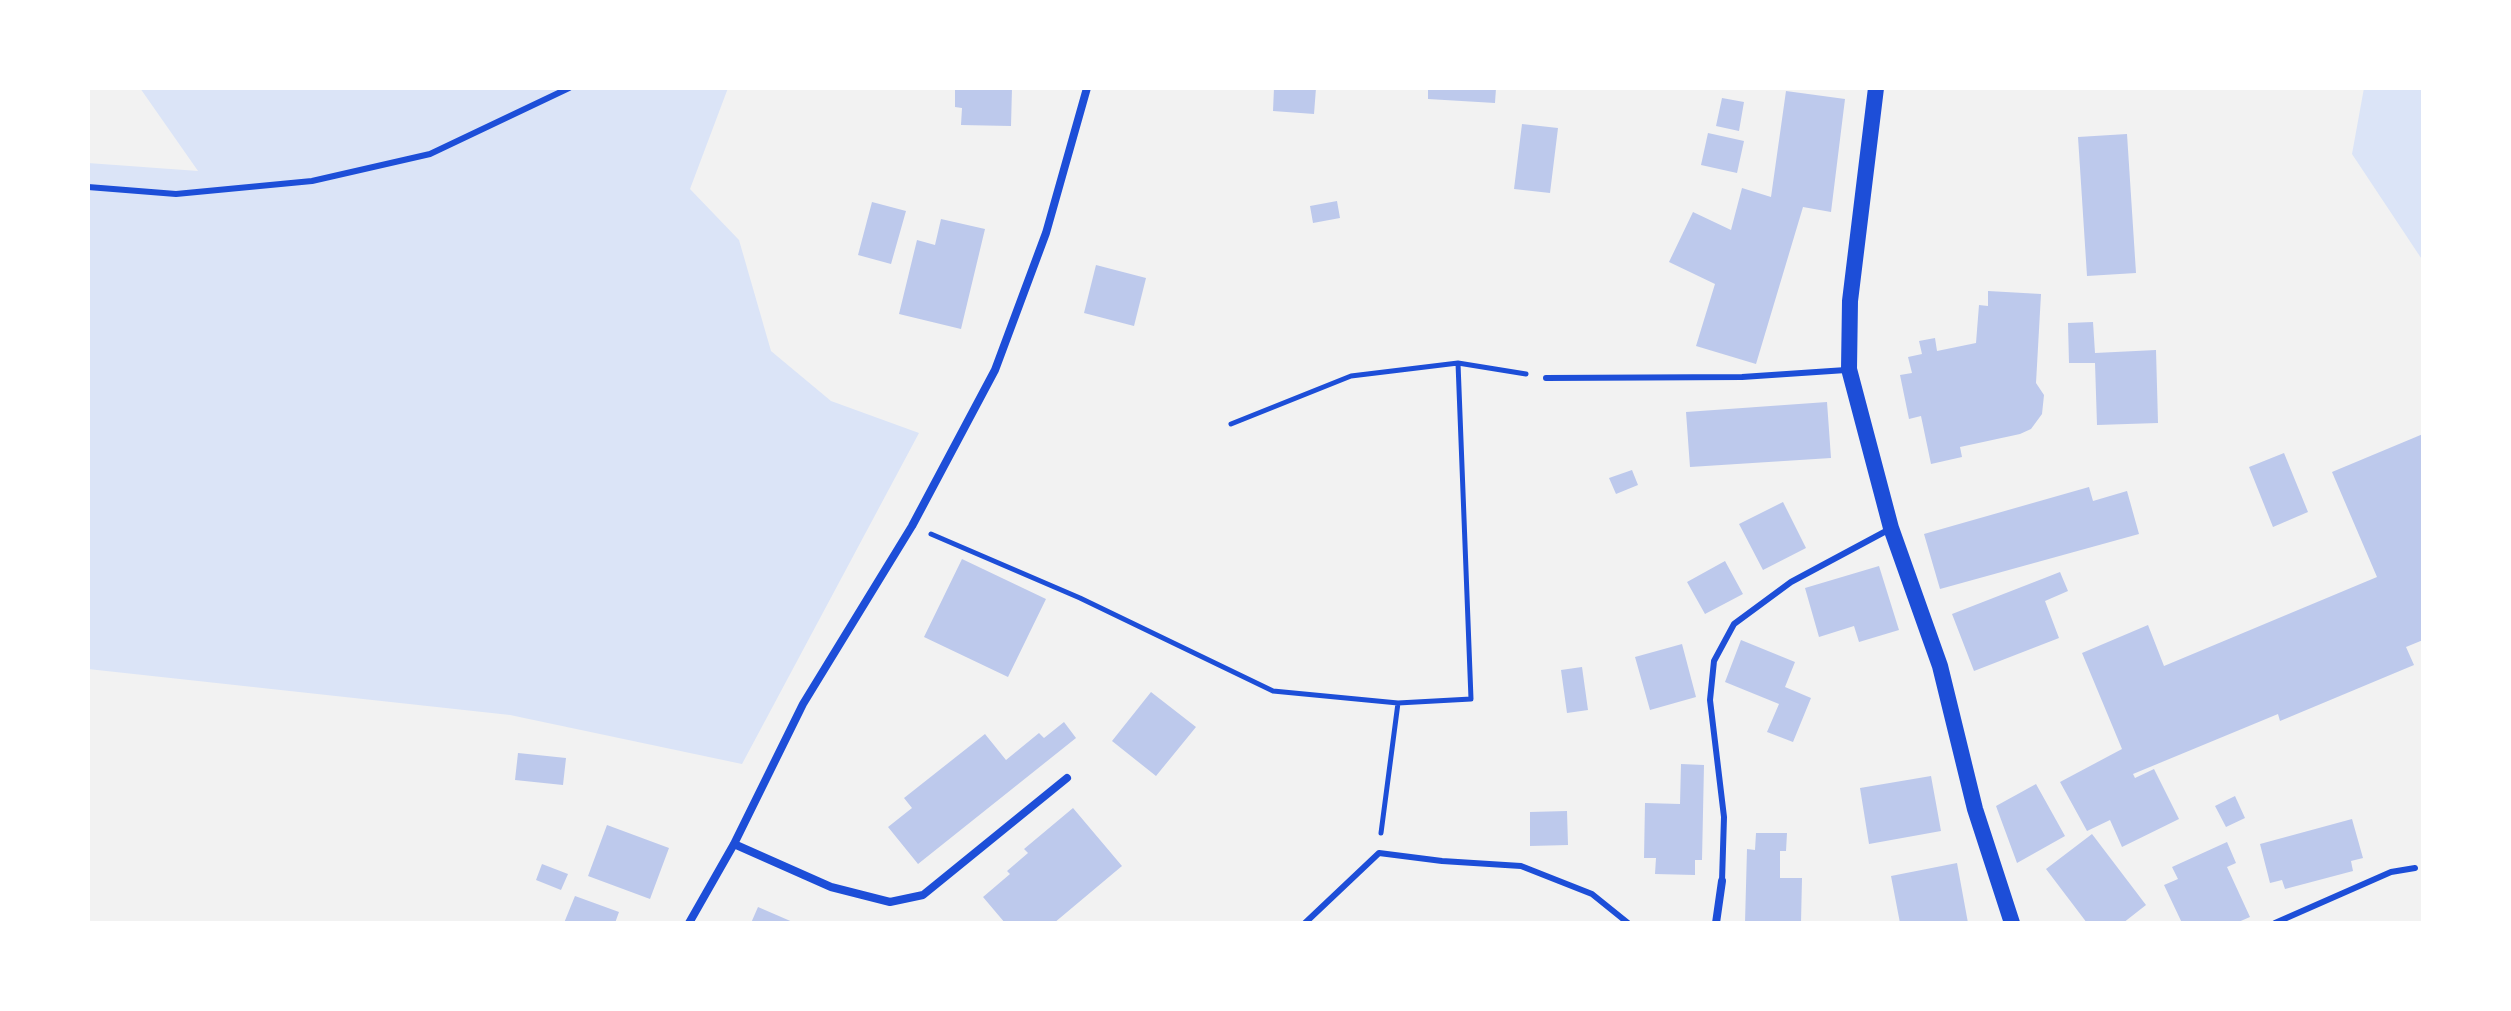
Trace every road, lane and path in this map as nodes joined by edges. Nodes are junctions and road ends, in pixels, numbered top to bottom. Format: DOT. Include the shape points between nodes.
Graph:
graph roads {
  1 [pos="569,88"];
  2 [pos="1087,88"];
  3 [pos="1876,88"];
  4 [pos="88,187"];
  5 [pos="1458,363"];
  6 [pos="1849,369"];
  7 [pos="1546,378"];
  8 [pos="1231,424"];
  9 [pos="912,526"];
  10 [pos="1891,528"];
  11 [pos="1398,703"];
  12 [pos="1067,778"];
  13 [pos="734,844"];
  14 [pos="1379,853"];
  15 [pos="2415,868"];
  16 [pos="1722,881"];
  17 [pos="689,923"];
  18 [pos="1305,923"];
  19 [pos="1628,923"];
  20 [pos="1716,923"];
  21 [pos="2012,923"];
  22 [pos="2275,923"];
  1 -- 4 [label="lane" via="430,154 312,181 176,194"];
  2 -- 9 [label="street" via="1046,233 995,370"];
  3 -- 6 [label="main road" via="1850,301"];
  5 -- 7 [label="path"];
  5 -- 8 [label="path" via="1351,376"];
  5 -- 11 [label="path" via="1471,699"];
  6 -- 7 [label="lane" via="1742,377"];
  6 -- 10 [label="main road"];
  9 -- 11 [label="path" via="1080,598 1273,691"];
  9 -- 13 [label="street" via="803,704"];
  10 -- 16 [label="lane" via="1791,582 1734,624 1714,661 1710,700 1724,817"];
  10 -- 21 [label="main road" via="1940,666 1975,809"];
  11 -- 14 [label="path"];
  12 -- 13 [label="street" via="923,895 890,902 831,887"];
  13 -- 17 [label="street"];
  14 -- 18 [label="lane"];
  14 -- 19 [label="lane" via="1521,866 1592,894"];
  15 -- 22 [label="lane" via="2391,872"];
  16 -- 20 [label="street"];
}
